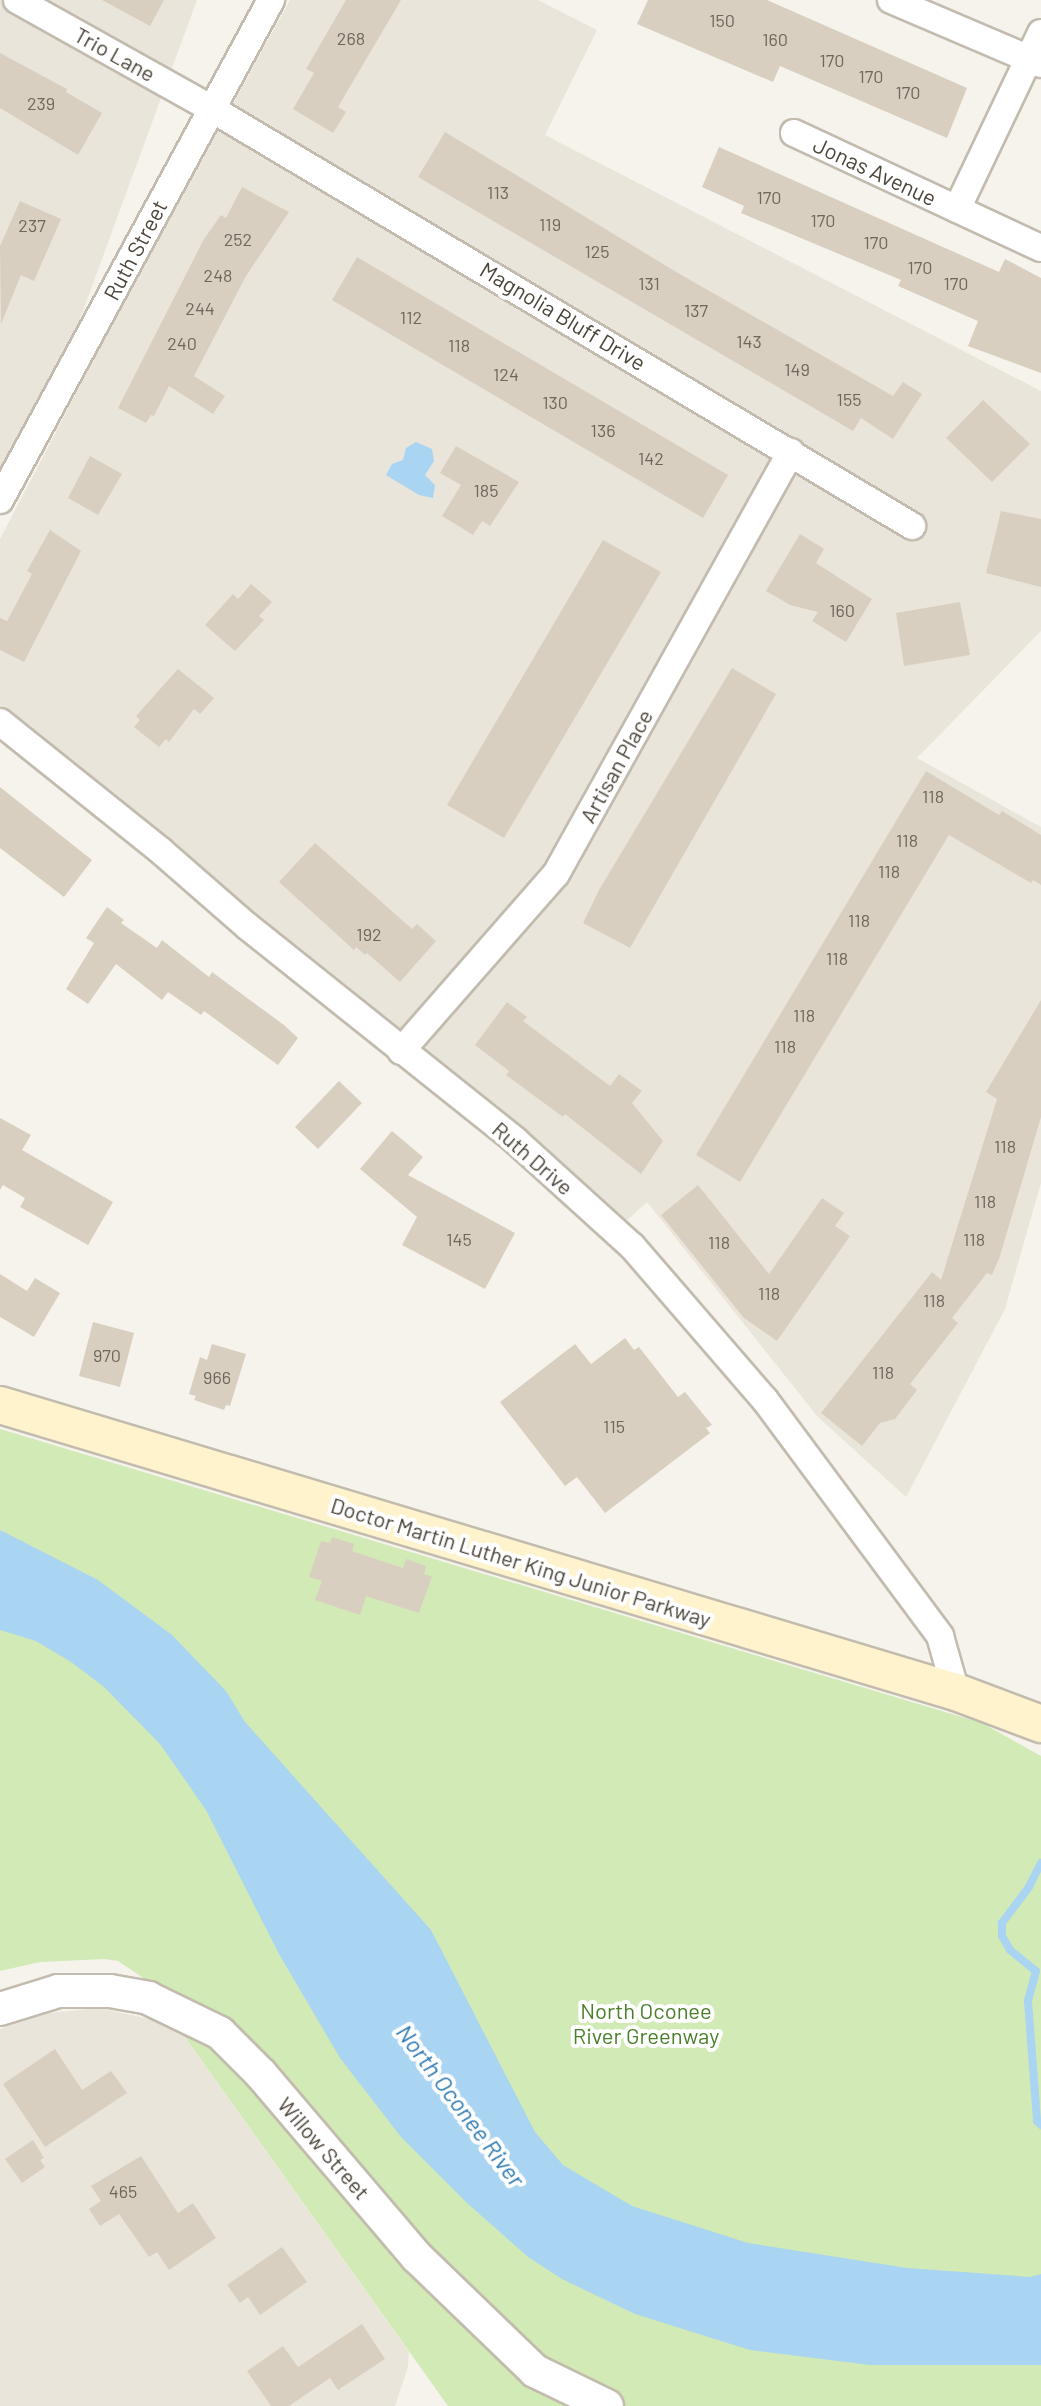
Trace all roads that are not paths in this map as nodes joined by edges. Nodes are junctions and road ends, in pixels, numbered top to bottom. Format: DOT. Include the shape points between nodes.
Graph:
graph roads {
  1 [pos="17,0"];
  2 [pos="271,0"];
  3 [pos="891,0"];
  4 [pos="1041,33"];
  5 [pos="1035,62"];
  6 [pos="212,109"];
  7 [pos="794,133"];
  8 [pos="957,209"];
  9 [pos="1041,248"];
  10 [pos="791,452"];
  11 [pos="0,500"];
  12 [pos="912,526"];
  13 [pos="0,722"];
  14 [pos="401,1051"];
  15 [pos="0,1405"];
  16 [pos="956,1692"];
  17 [pos="1041,1724"];
  18 [pos="0,2009"];
  19 [pos="607,2406"];
  1 -- 6 [label="street, Trio Lane"];
  2 -- 6 [label="street, Ruth Street"];
  3 -- 5 [label="street"];
  4 -- 5 [label="street, Jonas Avenue"];
  5 -- 8 [label="street, Jonas Avenue"];
  6 -- 10 [label="street, Magnolia Bluff Drive"];
  6 -- 11 [label="street, Ruth Street"];
  7 -- 8 [label="street, Jonas Avenue"];
  8 -- 9 [label="street, Jonas Avenue"];
  10 -- 12 [label="street, Magnolia Bluff Drive"];
  10 -- 14 [label="street, Artisan Place" via="556,874"];
  13 -- 14 [label="street, Ruth Drive"];
  14 -- 16 [label="street, Ruth Drive" via="516,1141 632,1246 765,1400 940,1636"];
  15 -- 16 [label="main road, Doctor Martin Luther King Junior Parkway"];
  16 -- 17 [label="main road, Doctor Martin Luther King Junior Parkway"];
  18 -- 19 [label="street, Willow Street" via="58,1991 110,1991 148,1998 220,2033 417,2257 535,2371"];
}
